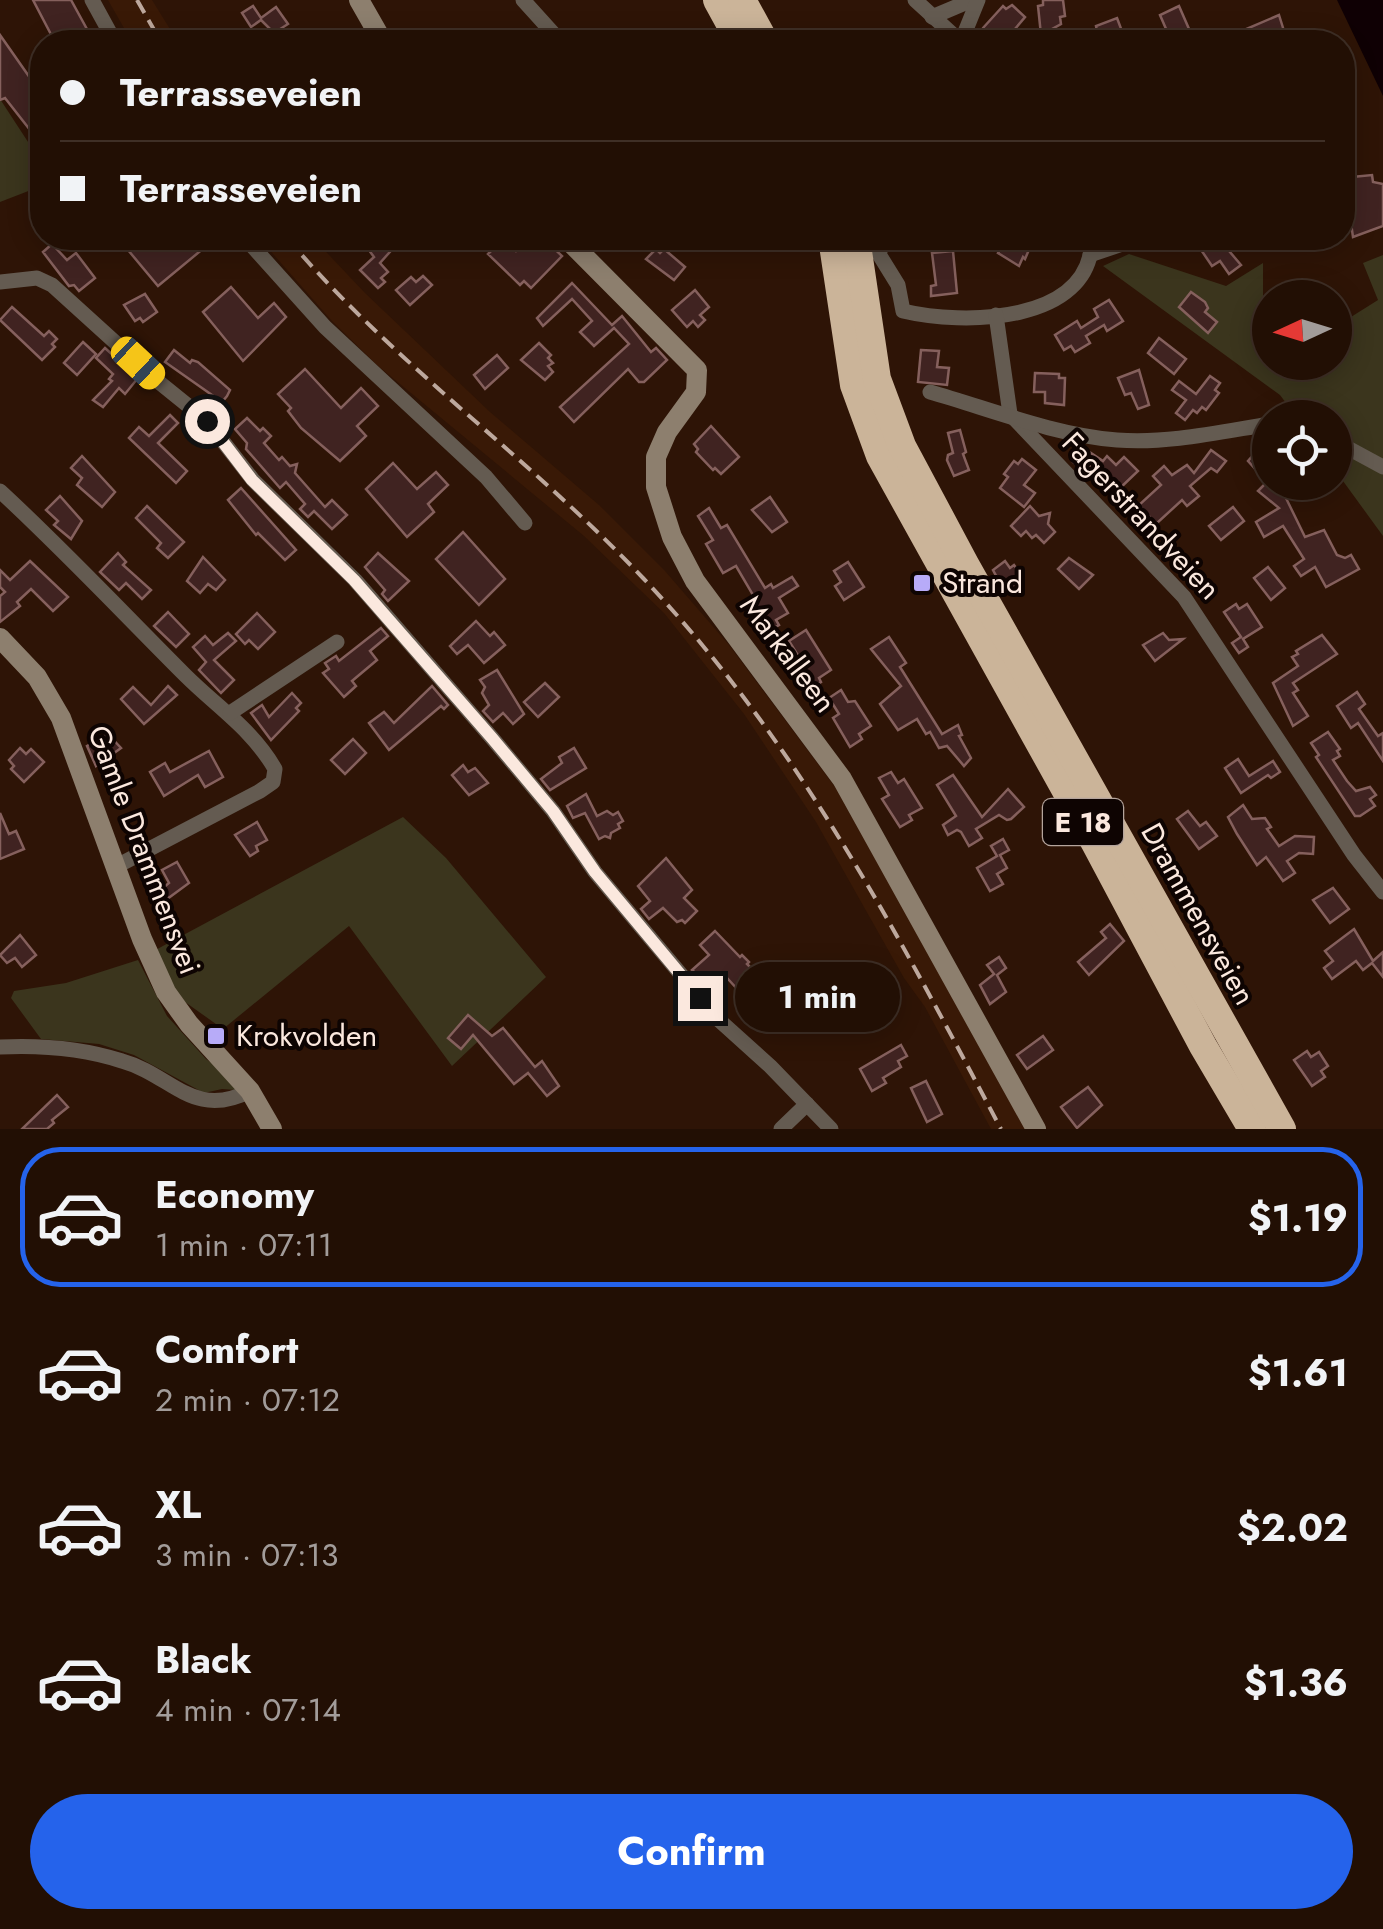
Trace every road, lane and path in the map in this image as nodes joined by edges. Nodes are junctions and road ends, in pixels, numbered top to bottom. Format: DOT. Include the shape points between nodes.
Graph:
graph roads {
  1 [pos="92,0"];
  2 [pos="359,0"];
  3 [pos="523,0"];
  4 [pos="717,0"];
  5 [pos="742,0"];
  6 [pos="915,0"];
  7 [pos="975,0"];
  8 [pos="932,17"];
  9 [pos="108,30"];
  10 [pos="376,30"];
  11 [pos="551,30"];
  12 [pos="733,30"];
  13 [pos="758,30"];
  14 [pos="947,30"];
  15 [pos="965,30"];
  16 [pos="256,250"];
  17 [pos="578,250"];
  18 [pos="834,250"];
  19 [pos="866,250"];
  20 [pos="871,250"];
  21 [pos="1091,250"];
  22 [pos="1105,250"];
  23 [pos="1090,255"];
  24 [pos="0,282"];
  25 [pos="996,315"];
  26 [pos="930,392"];
  27 [pos="1010,414"];
  28 [pos="1252,426"];
  29 [pos="1352,449"];
  30 [pos="1383,467"];
  31 [pos="0,492"];
  32 [pos="525,523"];
  33 [pos="0,638"];
  34 [pos="337,642"];
  35 [pos="230,713"];
  36 [pos="116,867"];
  37 [pos="1383,892"];
  38 [pos="0,1047"];
  39 [pos="250,1091"];
  40 [pos="807,1104"];
  41 [pos="272,1129"];
  42 [pos="781,1129"];
  43 [pos="831,1129"];
  44 [pos="1036,1129"];
  45 [pos="1252,1129"];
  46 [pos="1282,1129"];
  1 -- 9 [label="street"];
  2 -- 10 [label="main road"];
  3 -- 11 [label="street"];
  4 -- 12 [label="highway"];
  5 -- 13 [label="highway"];
  6 -- 8 [label="street"];
  7 -- 8 [label="street"];
  7 -- 15 [label="street"];
  8 -- 14 [label="street"];
  16 -- 32 [label="street" via="324,327 486,477"];
  17 -- 44 [label="main road, Markalleen" via="697,370 696,392 656,458 656,487 672,537 695,581 842,779"];
  18 -- 45 [label="highway, Drammensveien / E 18" via="854,385 880,456"];
  19 -- 46 [label="highway, Drammensveien / E 18" via="873,363 902,446"];
  20 -- 25 [label="street" via="898,285 902,311 947,320"];
  21 -- 23 [label="street"];
  22 -- 23 [label="street"];
  23 -- 25 [label="street" via="1060,296"];
  24 -- 40 [label="street" via="37,278 52,286 207,421 252,480 354,580 492,738 720,1021"];
  25 -- 27 [label="street"];
  26 -- 27 [label="street"];
  27 -- 28 [label="street" via="1117,440"];
  27 -- 37 [label="street, Fagerstrandveien" via="1184,597"];
  29 -- 30 [label="street"];
  31 -- 35 [label="street"];
  33 -- 36 [label="main road, Gamle Drammensvei" via="38,677 62,718"];
  34 -- 35 [label="street"];
  35 -- 36 [label="street" via="269,758 273,782"];
  36 -- 39 [label="main road, Gamle Drammensvei" via="166,992"];
  38 -- 39 [label="street" via="63,1048 115,1058 206,1102"];
  39 -- 41 [label="main road, Gamle Drammensvei"];
  40 -- 42 [label="street"];
  40 -- 43 [label="street"];
}
